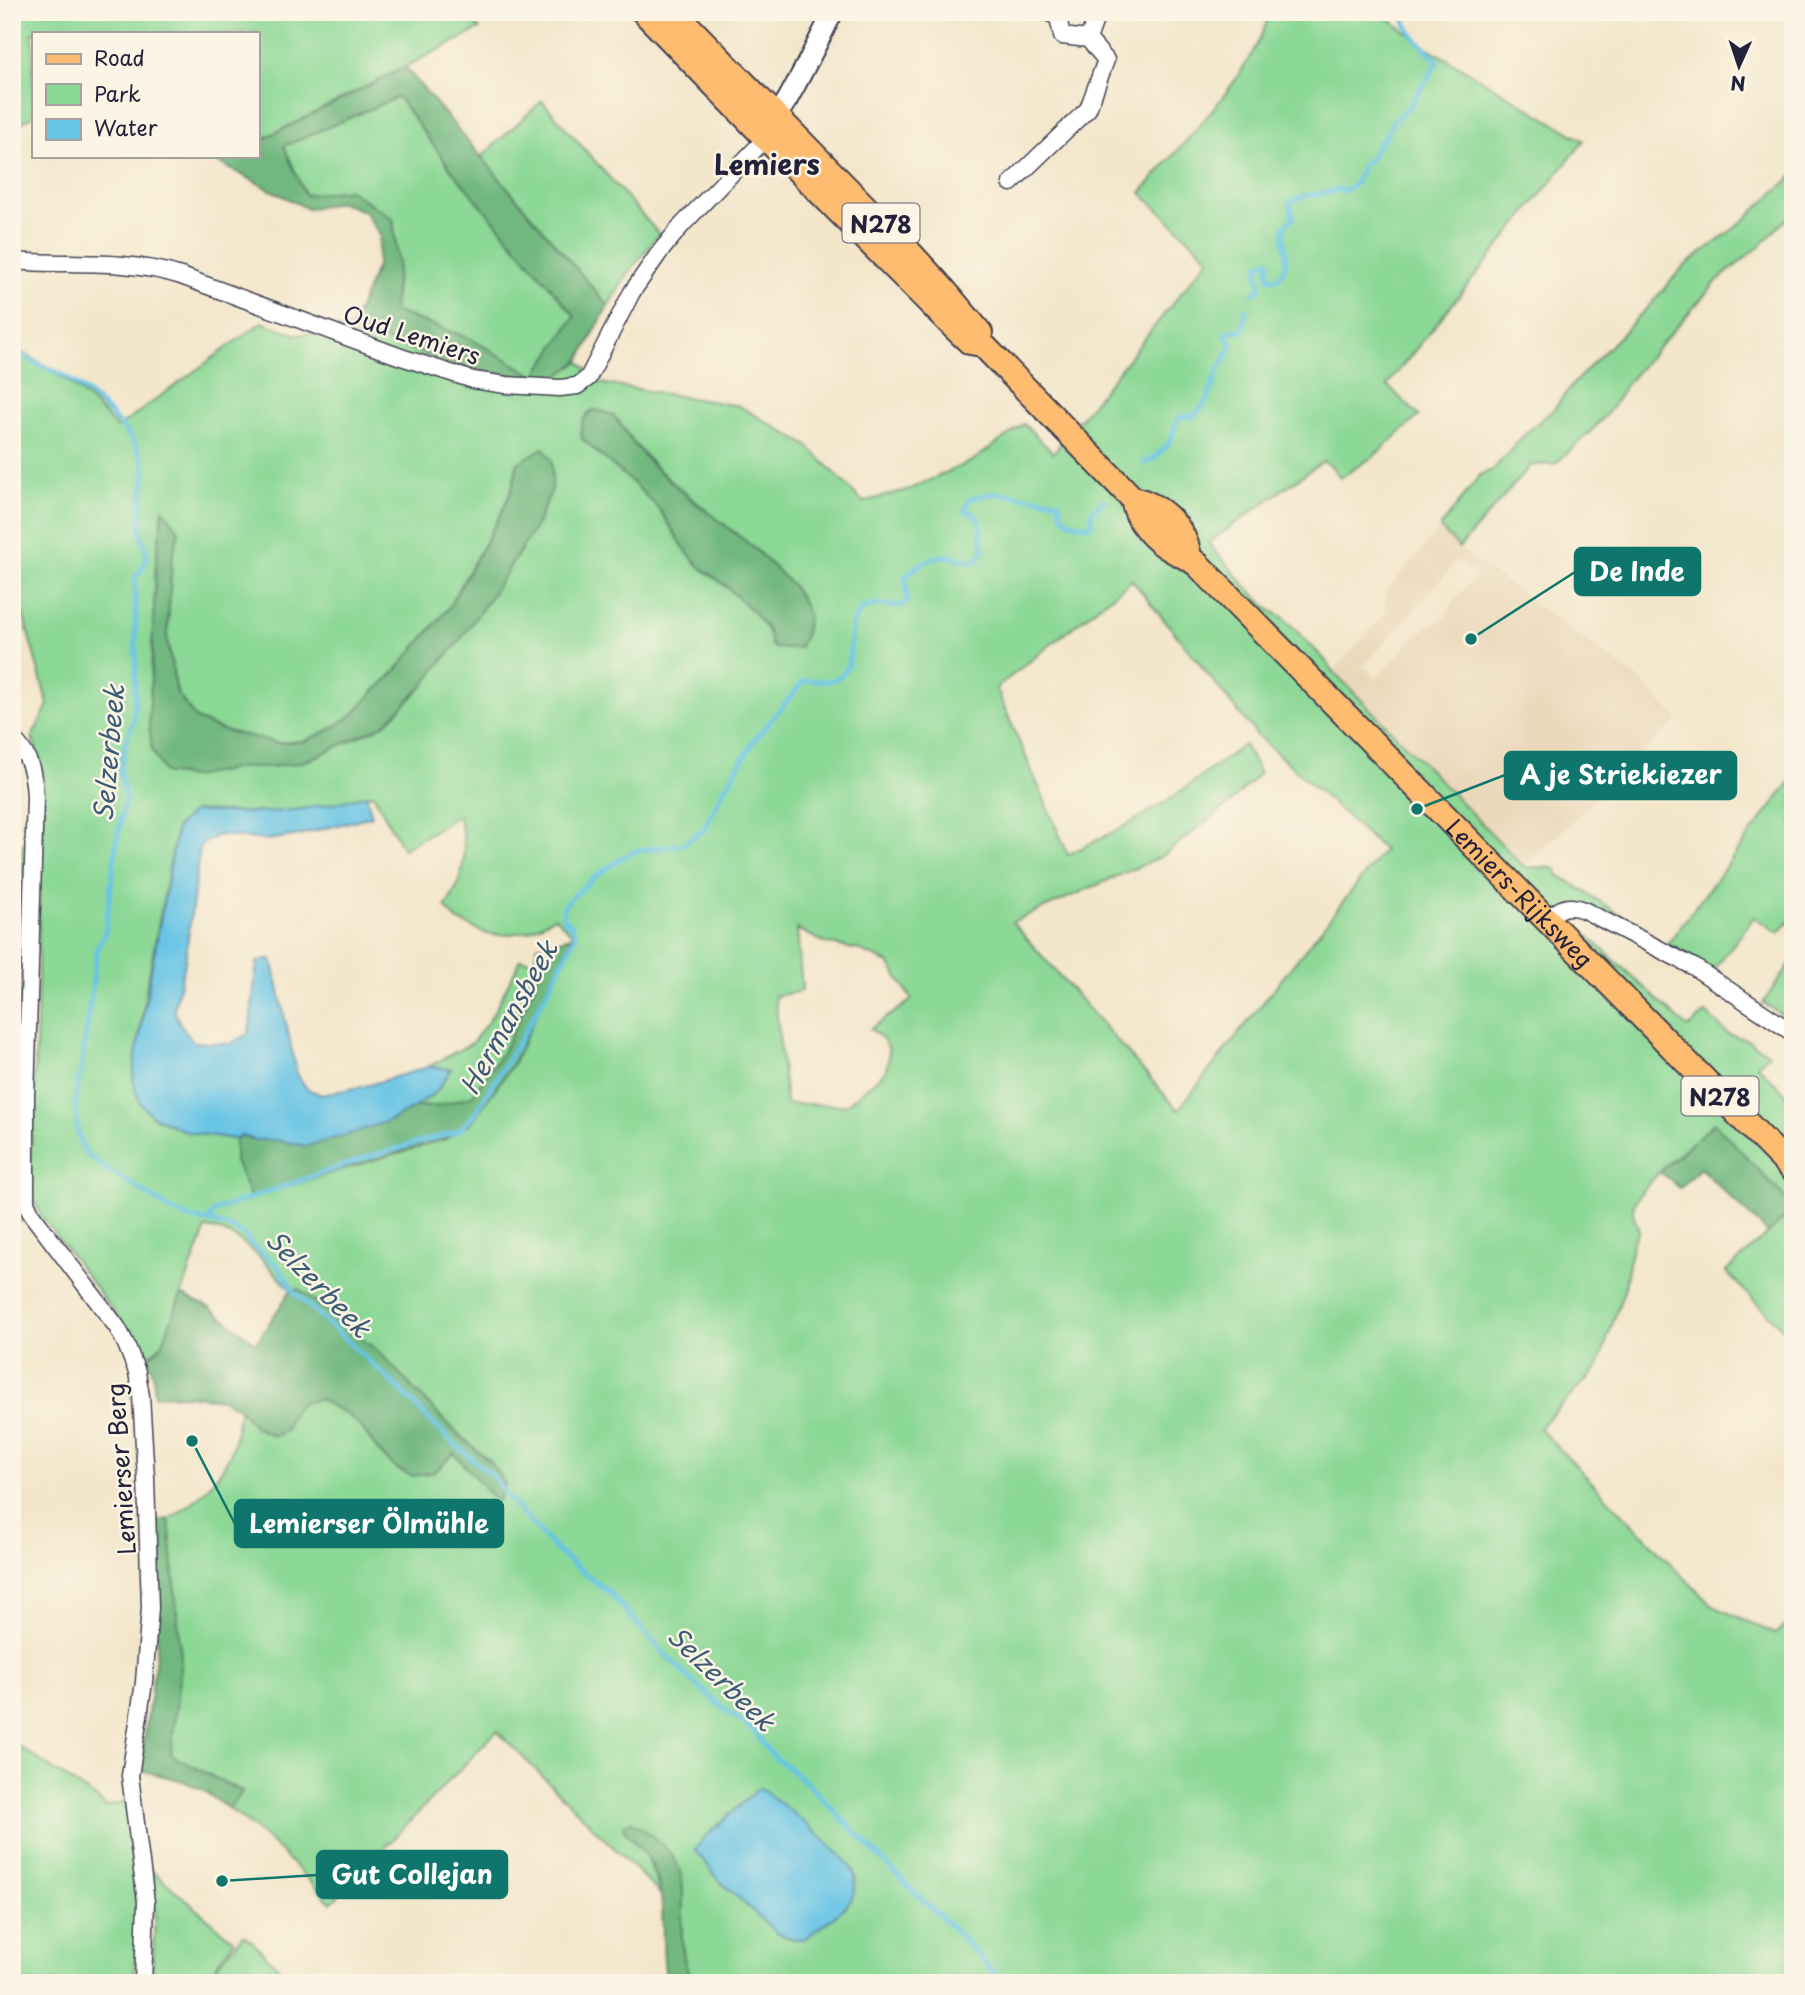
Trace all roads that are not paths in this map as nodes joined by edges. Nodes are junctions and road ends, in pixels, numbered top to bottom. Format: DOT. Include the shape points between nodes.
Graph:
graph roads {
  1 [pos="644,12"];
  2 [pos="674,12"];
  3 [pos="833,12"];
  4 [pos="1047,12"];
  5 [pos="1098,12"];
  6 [pos="1088,39"];
  7 [pos="771,127"];
  8 [pos="1011,183"];
  9 [pos="12,261"];
  10 [pos="12,738"];
  11 [pos="1547,920"];
  12 [pos="1793,1033"];
  13 [pos="1793,1170"];
  14 [pos="143,1983"];
  1 -- 7 [label="main road, Lemiers-Rijksweg / N278"];
  2 -- 7 [label="main road, Lemiers-Rijksweg / N278"];
  3 -- 7 [label="street"];
  4 -- 6 [label="street" via="1058,16 1062,36"];
  5 -- 6 [label="street"];
  6 -- 8 [label="street" via="1106,60 1088,108"];
  7 -- 9 [label="street, Oud Lemiers" via="665,245 632,292 588,378 577,386 498,384 443,372 157,269"];
  7 -- 11 [label="main road, Lemiers-Rijksweg / N278" via="962,335 982,344 1133,499 1168,517 1188,546 1189,557"];
  10 -- 14 [label="street, Lemierser Berg" via="30,763 36,797 26,1202 127,1344 141,1396 150,1608 145,1682 130,1776 146,1902"];
  11 -- 12 [label="street" via="1567,906 1586,911 1694,967"];
  11 -- 13 [label="main road, Lemiers-Rijksweg / N278"];
}
